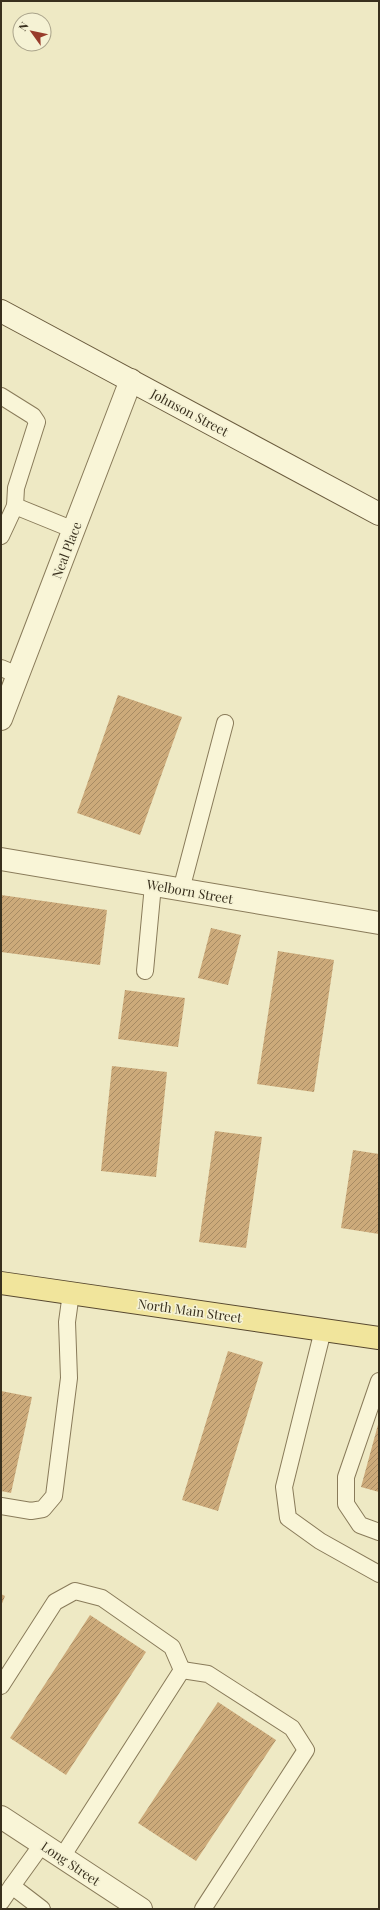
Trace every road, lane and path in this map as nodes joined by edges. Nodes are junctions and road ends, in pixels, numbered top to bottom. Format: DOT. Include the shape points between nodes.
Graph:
graph roads {
  1 [pos="1,311"];
  2 [pos="131,380"];
  3 [pos="1,396"];
  4 [pos="15,506"];
  5 [pos="379,514"];
  6 [pos="74,530"];
  7 [pos="1,536"];
  8 [pos="10,671"];
  9 [pos="1,719"];
  10 [pos="225,723"];
  11 [pos="1,859"];
  12 [pos="153,885"];
  13 [pos="181,890"];
  14 [pos="379,923"];
  15 [pos="145,971"];
  16 [pos="1,1283"];
  17 [pos="71,1293"];
  18 [pos="323,1330"];
  19 [pos="379,1338"];
  20 [pos="379,1381"];
  21 [pos="1,1506"];
  22 [pos="379,1532"];
  23 [pos="379,1574"];
  24 [pos="182,1670"];
  25 [pos="1,1686"];
  26 [pos="1,1817"];
  27 [pos="42,1844"];
  28 [pos="62,1857"];
  29 [pos="12,1886"];
  30 [pos="1,1902"];
  31 [pos="42,1909"];
  32 [pos="141,1909"];
  33 [pos="203,1909"];
  1 -- 2 [label="street, Johnson Street"];
  2 -- 5 [label="street, Johnson Street"];
  2 -- 6 [label="street, Neal Place"];
  3 -- 4 [label="lane" via="33,416 37,422 16,488"];
  4 -- 6 [label="lane"];
  4 -- 7 [label="lane"];
  6 -- 8 [label="street, Neal Place"];
  8 -- 9 [label="street, Neal Place"];
  10 -- 13 [label="lane"];
  11 -- 12 [label="street, Welborn Street"];
  12 -- 13 [label="street, Welborn Street"];
  12 -- 15 [label="lane"];
  13 -- 14 [label="street, Welborn Street"];
  16 -- 17 [label="main road, North Main Street"];
  17 -- 18 [label="main road, North Main Street"];
  17 -- 21 [label="lane" via="67,1322 69,1378 54,1496 43,1509 31,1511"];
  18 -- 19 [label="main road, North Main Street"];
  18 -- 23 [label="lane" via="284,1487 288,1518 320,1541"];
  20 -- 22 [label="lane" via="346,1477 346,1504 360,1525"];
  24 -- 25 [label="lane" via="172,1647 102,1598 75,1591 55,1602"];
  24 -- 28 [label="lane"];
  24 -- 33 [label="lane" via="208,1674 292,1728 306,1750"];
  26 -- 27 [label="street, Long Street"];
  27 -- 28 [label="street, Long Street"];
  27 -- 29 [label="lane"];
  28 -- 32 [label="street, Long Street"];
  29 -- 30 [label="lane"];
  29 -- 31 [label="lane"];
}
